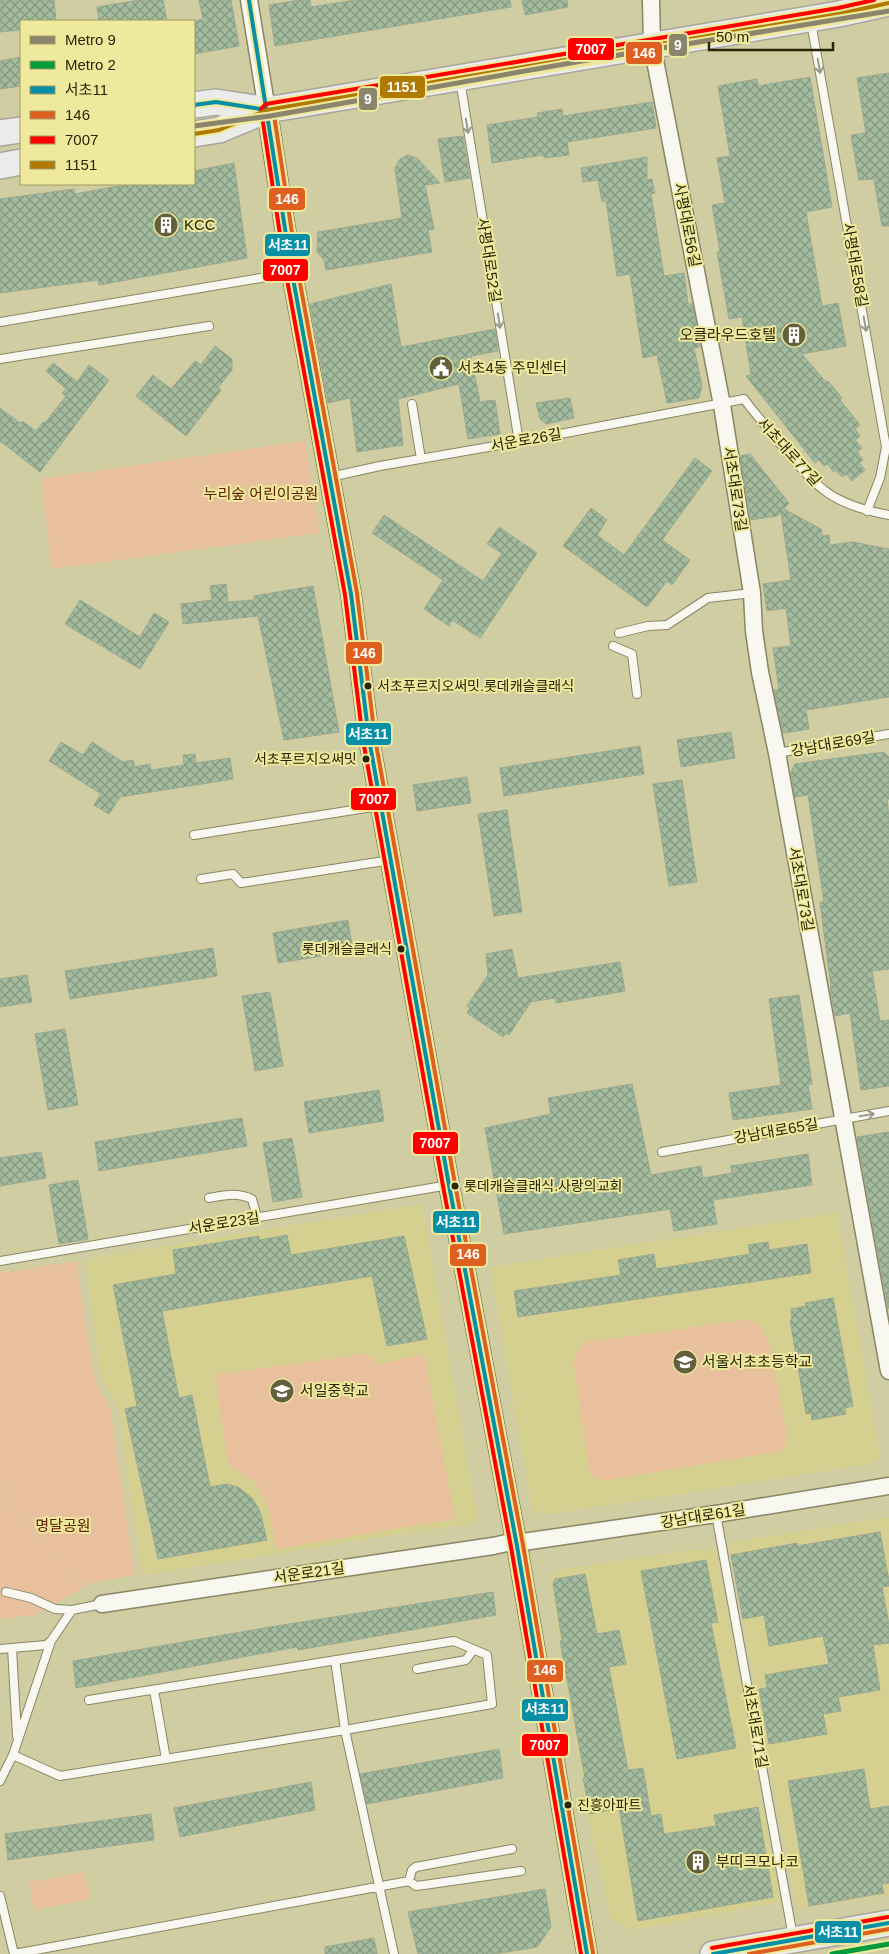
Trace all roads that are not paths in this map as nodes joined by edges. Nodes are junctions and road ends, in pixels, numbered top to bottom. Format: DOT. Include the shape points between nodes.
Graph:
graph roads {
  1 [pos="249,0"];
  2 [pos="651,0"];
  3 [pos="889,4"];
  4 [pos="838,7"];
  5 [pos="810,18"];
  6 [pos="652,45"];
  7 [pos="459,78"];
  8 [pos="195,105"];
  9 [pos="267,110"];
  10 [pos="20,130"];
  11 [pos="0,133"];
  12 [pos="195,134"];
  13 [pos="20,162"];
  14 [pos="0,166"];
  15 [pos="292,273"];
  16 [pos="0,322"];
  17 [pos="209,326"];
  18 [pos="0,359"];
  19 [pos="412,404"];
  20 [pos="722,405"];
  21 [pos="519,442"];
  22 [pos="421,459"];
  23 [pos="330,477"];
  24 [pos="867,511"];
  25 [pos="889,515"];
  26 [pos="752,593"];
  27 [pos="619,633"];
  28 [pos="613,646"];
  29 [pos="637,694"];
  30 [pos="889,734"];
  31 [pos="777,753"];
  32 [pos="381,806"];
  33 [pos="194,835"];
  34 [pos="391,860"];
  35 [pos="201,879"];
  36 [pos="889,1111"];
  37 [pos="844,1118"];
  38 [pos="662,1152"];
  39 [pos="449,1185"];
  40 [pos="209,1198"];
  41 [pos="257,1217"];
  42 [pos="0,1261"];
  43 [pos="889,1372"];
  44 [pos="889,1486"];
  45 [pos="716,1514"];
  46 [pos="516,1541"];
  47 [pos="6,1592"];
  48 [pos="102,1604"];
  49 [pos="72,1610"];
  50 [pos="51,1641"];
  51 [pos="12,1648"];
  52 [pos="0,1649"];
  53 [pos="473,1650"];
  54 [pos="336,1660"];
  55 [pos="417,1669"];
  56 [pos="154,1690"];
  57 [pos="90,1700"];
  58 [pos="345,1730"];
  59 [pos="18,1741"];
  60 [pos="13,1755"];
  61 [pos="166,1759"];
  62 [pos="0,1781"];
  63 [pos="512,1849"];
  64 [pos="521,1871"];
  65 [pos="409,1881"];
  66 [pos="380,1887"];
  67 [pos="0,1896"];
  68 [pos="889,1923"];
  69 [pos="794,1939"];
  70 [pos="14,1954"];
  71 [pos="394,1954"];
  72 [pos="587,1954"];
  73 [pos="713,1954"];
  1 -- 9 [label="street"];
  2 -- 6 [label="street, 사평대로56길"];
  3 -- 4 [label="main road"];
  4 -- 5 [label="main road"];
  5 -- 6 [label="main road"];
  5 -- 24 [label="lane, 사평대로58길, one-way" via="886,447 880,478"];
  6 -- 7 [label="main road"];
  6 -- 20 [label="street, 사평대로56길"];
  7 -- 9 [label="main road"];
  7 -- 21 [label="lane, 사평대로52길, one-way"];
  8 -- 9 [label="main road" via="216,102"];
  9 -- 12 [label="main road" via="219,130"];
  9 -- 15 [label="street"];
  10 -- 11 [label="main road"];
  13 -- 14 [label="main road"];
  15 -- 16 [label="lane"];
  15 -- 23 [label="street"];
  17 -- 18 [label="lane"];
  19 -- 22 [label="lane"];
  20 -- 21 [label="lane, 서운로26길"];
  20 -- 24 [label="lane, 서초대로77길" via="744,399 818,486 850,506"];
  20 -- 26 [label="street, 서초대로73길"];
  21 -- 22 [label="lane, 서운로26길"];
  22 -- 23 [label="lane, 서운로26길"];
  23 -- 32 [label="street" via="351,594"];
  24 -- 25 [label="lane, 서초대로77길"];
  26 -- 27 [label="lane" via="708,598 667,625"];
  26 -- 31 [label="street, 서초대로73길" via="760,672"];
  28 -- 29 [label="lane" via="632,654"];
  30 -- 31 [label="lane, 강남대로69길"];
  31 -- 37 [label="street, 서초대로73길"];
  32 -- 33 [label="lane"];
  32 -- 34 [label="street"];
  34 -- 35 [label="lane" via="241,883 233,874"];
  34 -- 39 [label="street"];
  37 -- 36 [label="lane, 강남대로65길, one-way"];
  37 -- 38 [label="lane, 강남대로65길"];
  37 -- 43 [label="street, 서초대로73길"];
  39 -- 41 [label="lane, 서운로23길"];
  39 -- 46 [label="street"];
  40 -- 41 [label="lane" via="237,1193 244,1195 252,1199"];
  41 -- 42 [label="lane, 서운로23길"];
  44 -- 45 [label="street, 강남대로61길"];
  45 -- 46 [label="street, 강남대로61길"];
  45 -- 69 [label="lane, 서초대로71길"];
  46 -- 48 [label="street, 서운로21길"];
  46 -- 72 [label="street"];
  47 -- 49 [label="lane" via="31,1598 55,1609"];
  48 -- 49 [label="lane"];
  49 -- 50 [label="lane"];
  50 -- 51 [label="lane" via="46,1645"];
  50 -- 59 [label="lane"];
  51 -- 52 [label="lane"];
  51 -- 59 [label="lane"];
  53 -- 54 [label="lane" via="454,1641"];
  53 -- 55 [label="lane" via="466,1660"];
  53 -- 58 [label="lane" via="488,1655 492,1704"];
  54 -- 56 [label="lane"];
  54 -- 58 [label="lane"];
  56 -- 57 [label="lane"];
  56 -- 61 [label="lane"];
  58 -- 61 [label="lane"];
  58 -- 66 [label="lane"];
  59 -- 60 [label="lane"];
  60 -- 61 [label="lane" via="60,1776"];
  60 -- 62 [label="lane"];
  63 -- 65 [label="lane" via="416,1867"];
  64 -- 65 [label="lane" via="416,1886"];
  65 -- 66 [label="lane"];
  66 -- 70 [label="lane"];
  66 -- 71 [label="lane"];
  67 -- 70 [label="lane"];
  68 -- 69 [label="main road"];
  69 -- 73 [label="main road"];
}
